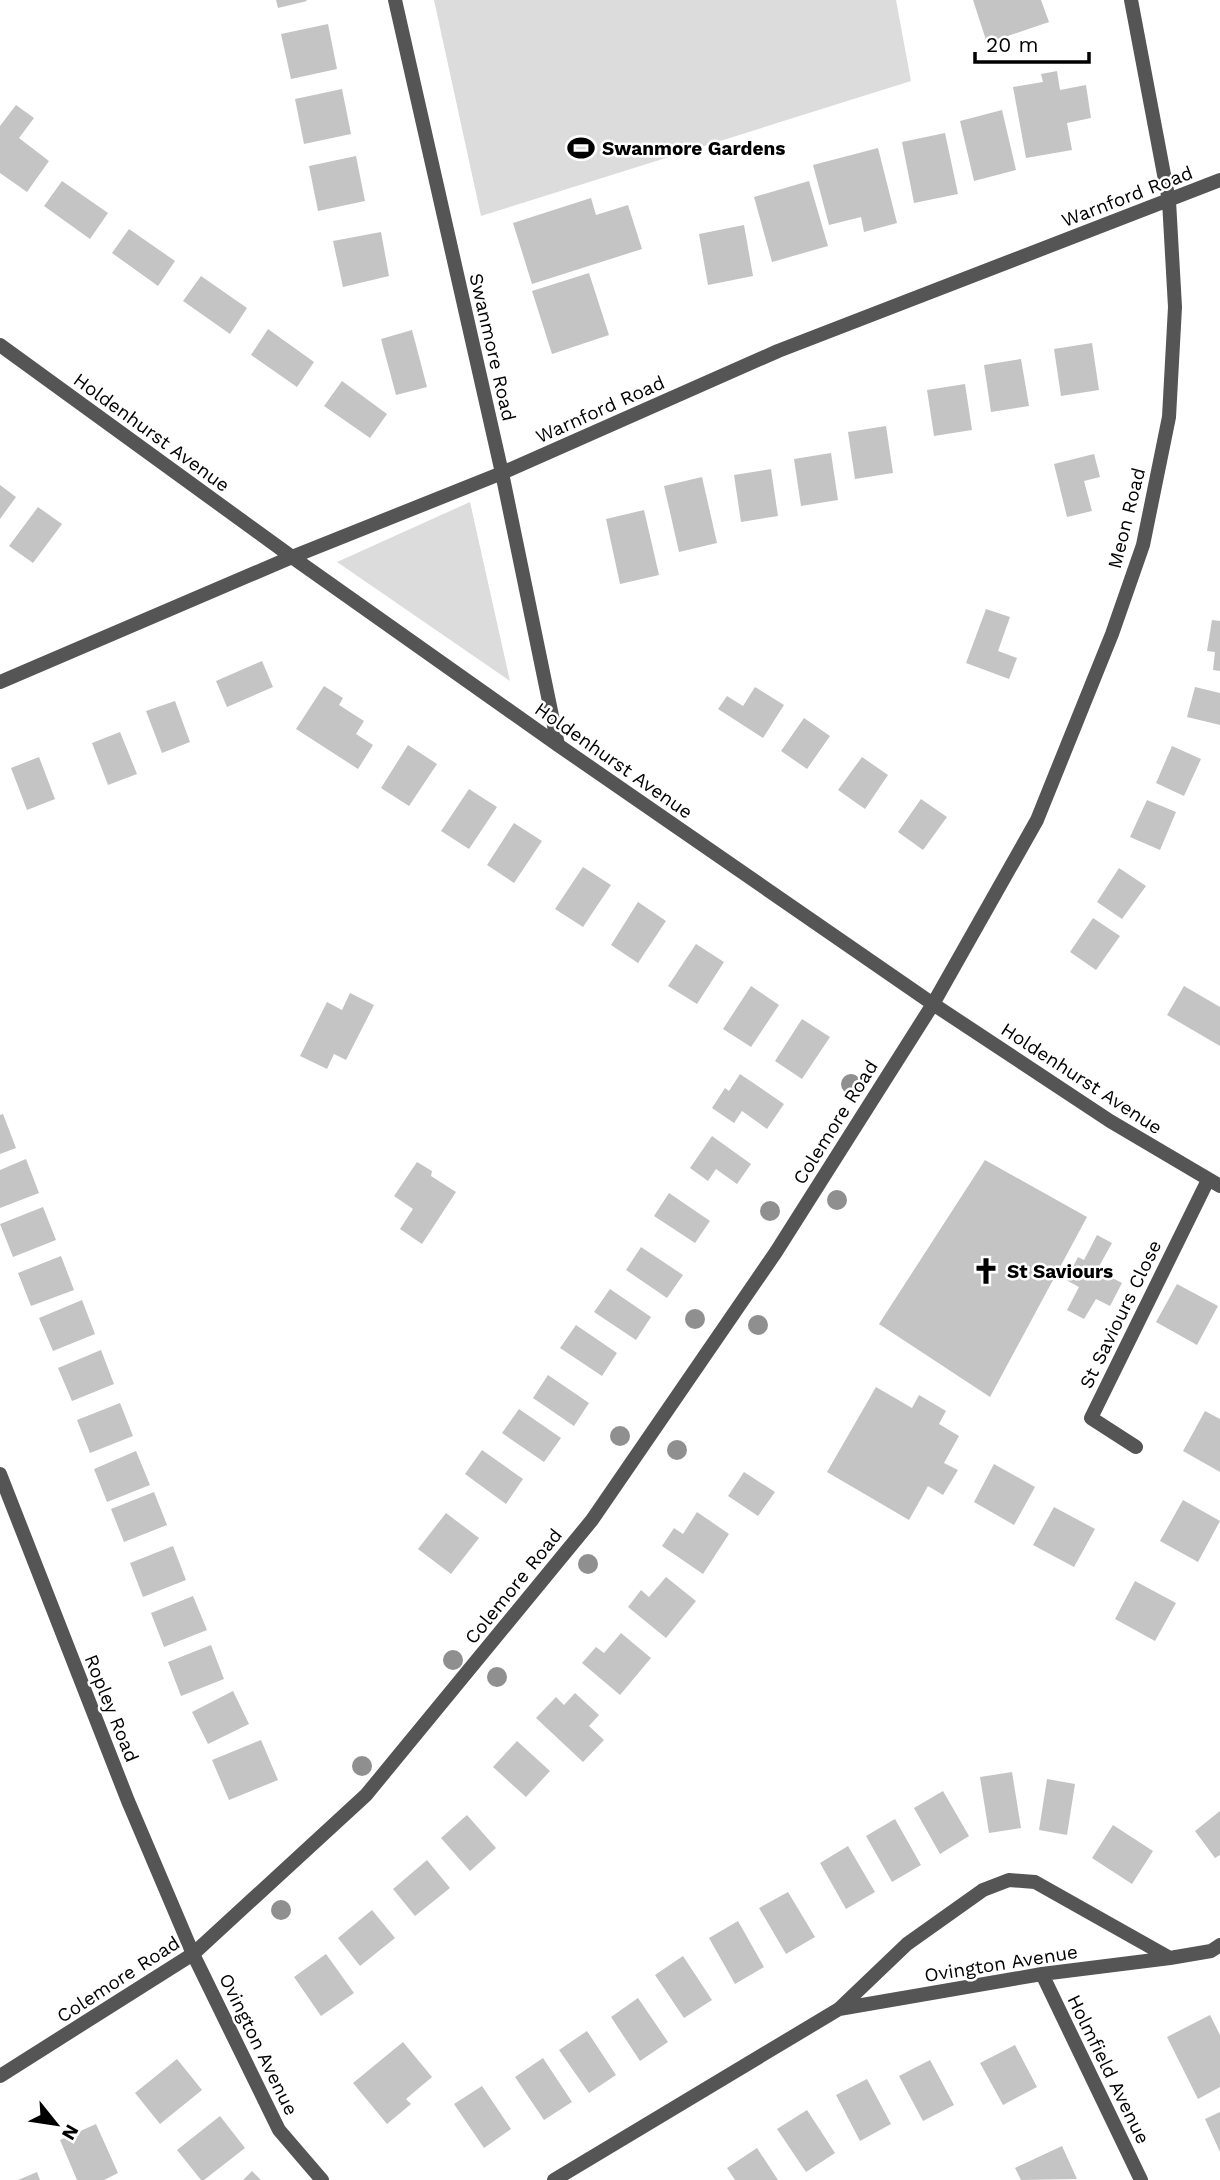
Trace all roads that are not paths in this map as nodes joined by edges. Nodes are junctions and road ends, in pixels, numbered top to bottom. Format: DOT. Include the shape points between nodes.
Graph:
graph roads {
  1 [pos="396,0"];
  2 [pos="1131,0"];
  3 [pos="1220,180"];
  4 [pos="1169,201"];
  5 [pos="0,345"];
  6 [pos="502,473"];
  7 [pos="292,557"];
  8 [pos="0,682"];
  9 [pos="558,745"];
  10 [pos="933,1004"];
  11 [pos="1214,1183"];
  12 [pos="1136,1447"];
  13 [pos="0,1474"];
  14 [pos="1220,1945"];
  15 [pos="193,1954"];
  16 [pos="1170,1958"];
  17 [pos="1042,1974"];
  18 [pos="839,2009"];
  19 [pos="0,2076"];
  20 [pos="322,2180"];
  21 [pos="554,2180"];
  22 [pos="1141,2180"];
  1 -- 6 [label="street, Swanmore Road"];
  2 -- 4 [label="street, Meon Road"];
  3 -- 4 [label="street, Warnford Road"];
  4 -- 6 [label="street, Warnford Road" via="778,351"];
  4 -- 10 [label="street, Meon Road" via="1175,307 1169,417 1143,545 1037,820"];
  5 -- 7 [label="street, Holdenhurst Avenue"];
  6 -- 7 [label="street, Warnford Road"];
  6 -- 9 [label="street, Swanmore Road"];
  7 -- 8 [label="street, Warnford Road"];
  7 -- 9 [label="street, Holdenhurst Avenue"];
  9 -- 10 [label="street, Holdenhurst Avenue"];
  10 -- 11 [label="street, Holdenhurst Avenue" via="1110,1121"];
  10 -- 15 [label="street, Colemore Road" via="776,1252 592,1520 366,1795"];
  11 -- 12 [label="street, St Saviours Close" via="1091,1418"];
  13 -- 15 [label="street, Ropley Road"];
  14 -- 16 [label="street, Ovington Avenue" via="1211,1951"];
  15 -- 19 [label="street, Colemore Road"];
  15 -- 20 [label="street, Ovington Avenue" via="279,2130"];
  16 -- 17 [label="street, Ovington Avenue"];
  16 -- 18 [label="street, Ovington Avenue" via="1035,1882 1009,1880 983,1890 907,1944"];
  17 -- 18 [label="street, Ovington Avenue"];
  17 -- 22 [label="street, Holmfield Avenue"];
  18 -- 21 [label="street, Ovington Avenue"];
}
